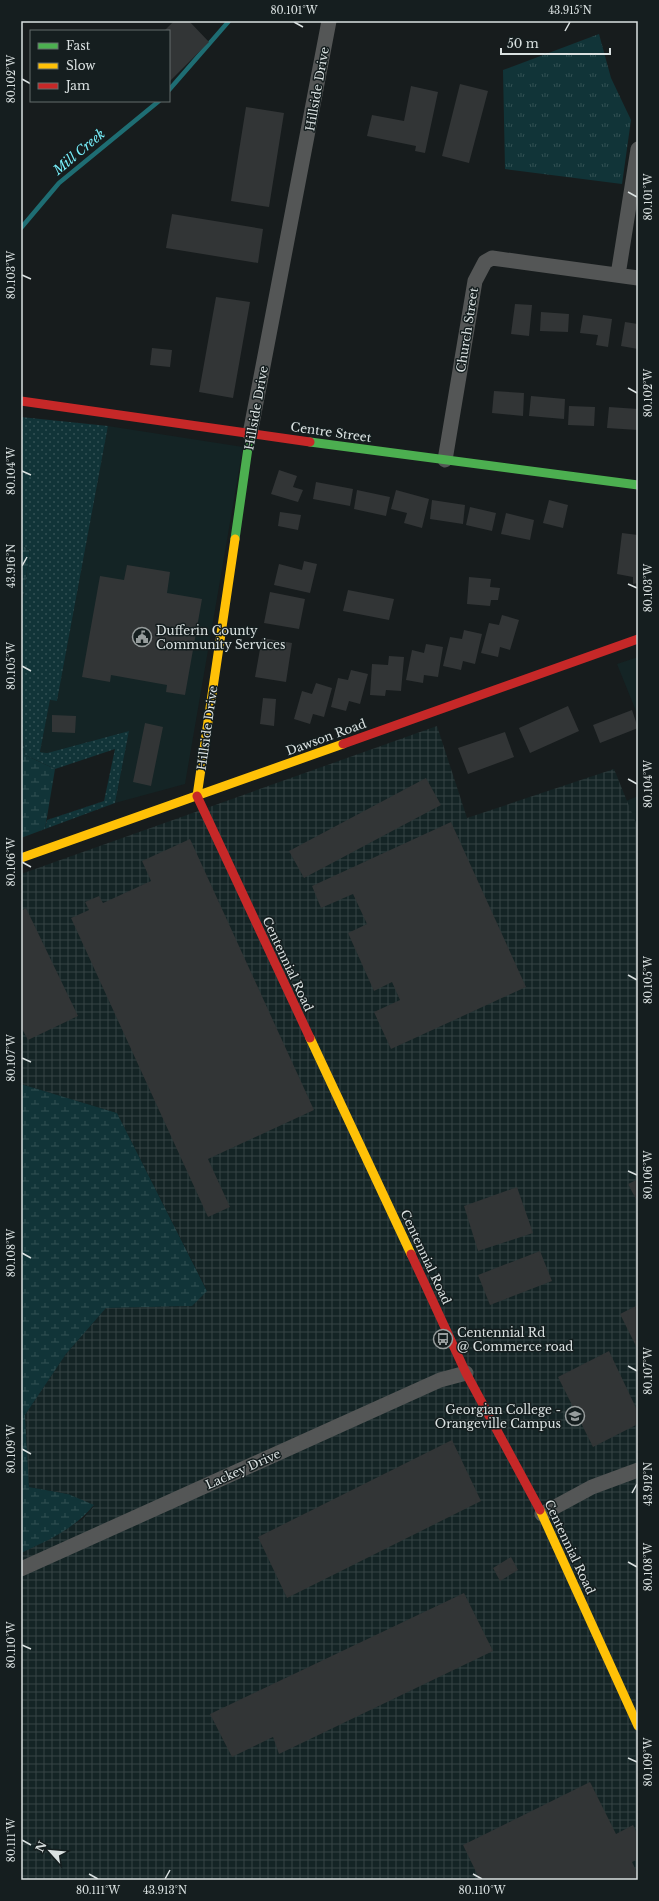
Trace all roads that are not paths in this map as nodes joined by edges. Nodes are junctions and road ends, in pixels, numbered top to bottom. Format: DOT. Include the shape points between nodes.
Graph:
graph roads {
  1 [pos="329,21"];
  2 [pos="638,149"];
  3 [pos="618,275"];
  4 [pos="638,278"];
  5 [pos="21,400"];
  6 [pos="250,434"];
  7 [pos="445,460"];
  8 [pos="638,485"];
  9 [pos="638,639"];
  10 [pos="197,796"];
  11 [pos="21,858"];
  12 [pos="466,1373"];
  13 [pos="638,1470"];
  14 [pos="542,1514"];
  15 [pos="21,1569"];
  16 [pos="638,1726"];
  1 -- 6 [label="street, Hillside Drive"];
  2 -- 3 [label="street"];
  3 -- 4 [label="street, Church Street"];
  3 -- 7 [label="street, Church Street" via="492,258 485,262 475,282"];
  5 -- 6 [label="street, Centre Street"];
  6 -- 7 [label="street, Centre Street"];
  6 -- 10 [label="street, Hillside Drive"];
  7 -- 8 [label="street, Centre Street"];
  9 -- 10 [label="street, Dawson Road"];
  10 -- 11 [label="street, Dawson Road"];
  10 -- 12 [label="street, Centennial Road"];
  12 -- 14 [label="street, Centennial Road"];
  12 -- 15 [label="street, Lackey Drive" via="440,1380"];
  13 -- 14 [label="street" via="592,1487"];
  14 -- 16 [label="street, Centennial Road"];
}
